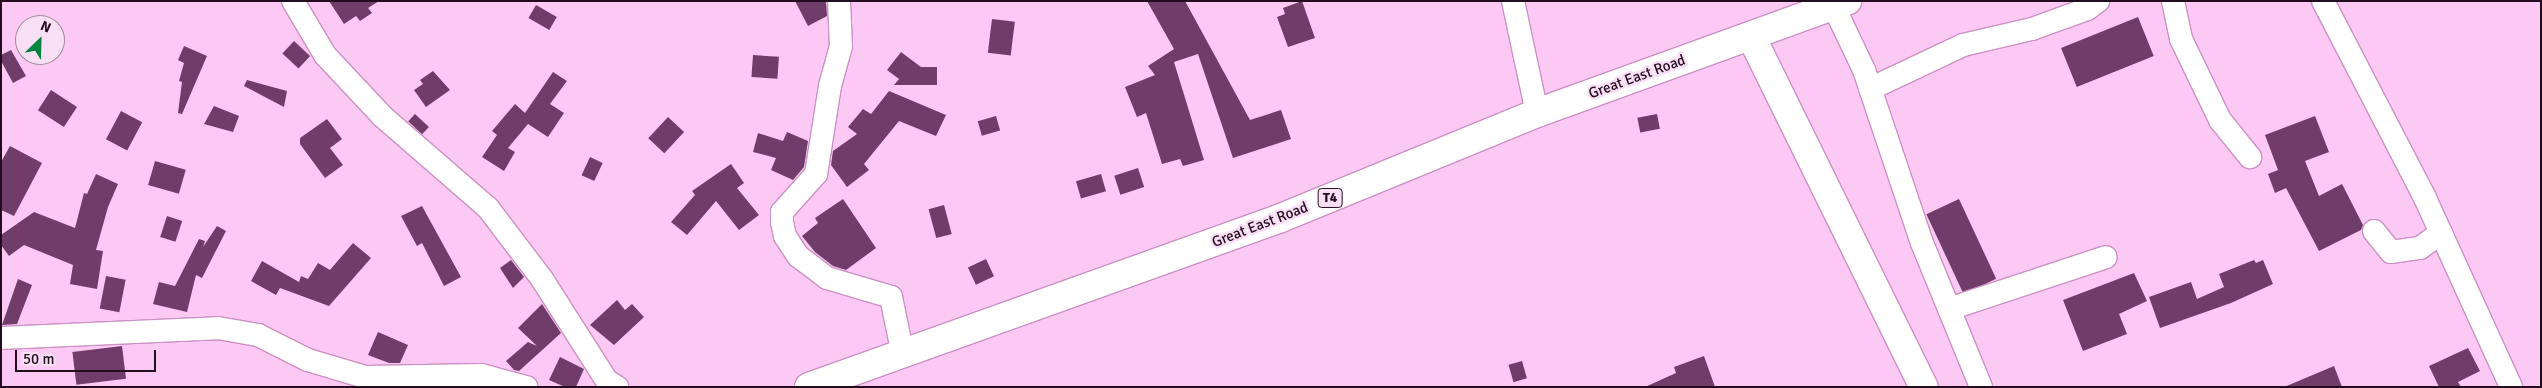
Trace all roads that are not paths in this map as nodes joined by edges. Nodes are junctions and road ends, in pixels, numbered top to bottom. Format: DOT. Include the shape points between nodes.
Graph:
graph roads {
  1 [pos="293,1"];
  2 [pos="839,1"];
  3 [pos="1513,1"];
  4 [pos="2098,1"];
  5 [pos="2173,1"];
  6 [pos="2323,1"];
  7 [pos="1841,4"];
  8 [pos="1751,36"];
  9 [pos="1870,89"];
  10 [pos="1537,113"];
  11 [pos="2250,157"];
  12 [pos="2374,231"];
  13 [pos="2441,232"];
  14 [pos="2106,257"];
  15 [pos="1949,309"];
  16 [pos="1,338"];
  17 [pos="903,355"];
  18 [pos="609,385"];
  19 [pos="1976,385"];
  20 [pos="526,387"];
  21 [pos="809,387"];
  22 [pos="1924,387"];
  23 [pos="2511,387"];
  1 -- 18 [label="street" via="325,55 382,116 488,208 542,279"];
  2 -- 17 [label="street" via="841,46 830,86 816,174 782,212 782,222 785,236 798,256 827,278 891,297"];
  3 -- 10 [label="street"];
  4 -- 9 [label="street" via="2088,9 2032,29 1963,45"];
  5 -- 11 [label="street" via="2181,39 2220,120"];
  6 -- 13 [label="street"];
  7 -- 8 [label="main road, Great East Road / T4"];
  7 -- 9 [label="street"];
  8 -- 10 [label="main road, Great East Road / T4"];
  8 -- 22 [label="main road"];
  9 -- 15 [label="street" via="1922,243"];
  10 -- 17 [label="main road, Great East Road / T4" via="1281,218"];
  12 -- 13 [label="street" via="2391,252 2420,248"];
  13 -- 23 [label="street"];
  14 -- 15 [label="street"];
  15 -- 19 [label="street"];
  16 -- 20 [label="street" via="218,328 258,335 308,360 365,376 481,375"];
  17 -- 21 [label="main road, Great East Road / T4"];
}
